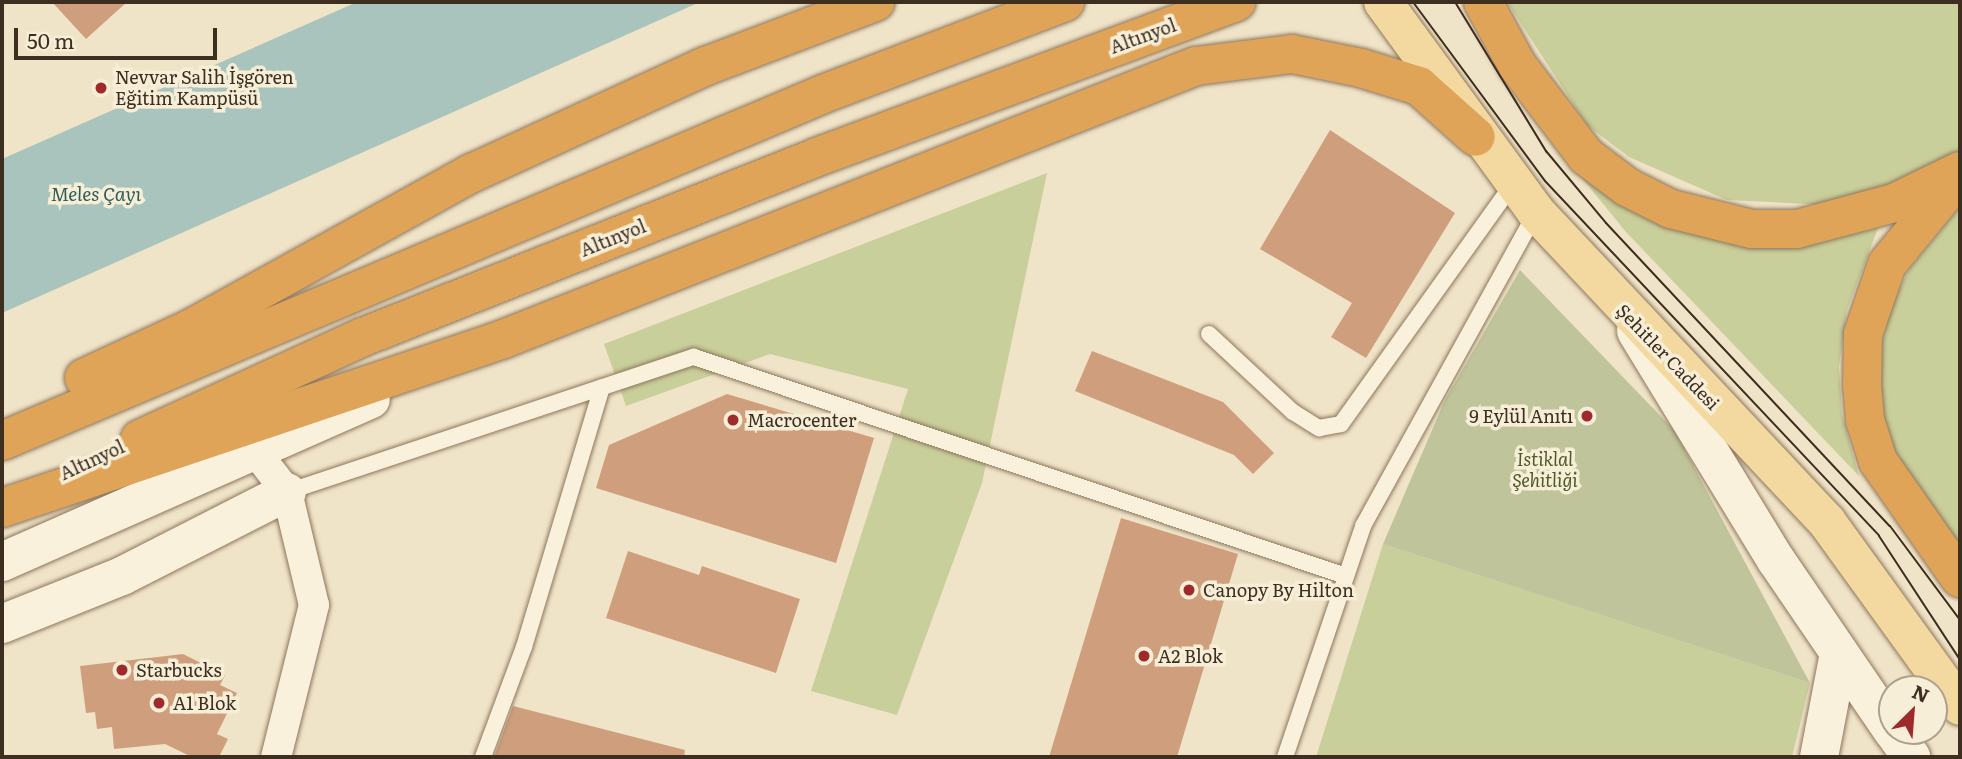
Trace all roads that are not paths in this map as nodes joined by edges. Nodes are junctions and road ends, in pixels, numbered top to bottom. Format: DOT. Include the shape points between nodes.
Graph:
graph roads {
  1 [pos="875,2"];
  2 [pos="1065,2"];
  3 [pos="1236,2"];
  4 [pos="1383,2"];
  5 [pos="1482,2"];
  6 [pos="1476,137"];
  7 [pos="1960,171"];
  8 [pos="1960,177"];
  9 [pos="1525,198"];
  10 [pos="1623,311"];
  11 [pos="1209,334"];
  12 [pos="501,340"];
  13 [pos="602,387"];
  14 [pos="9,438"];
  15 [pos="255,451"];
  16 [pos="287,492"];
  17 [pos="2,502"];
  18 [pos="2,508"];
  19 [pos="2,562"];
  20 [pos="1346,576"];
  21 [pos="1960,578"];
  22 [pos="2,624"];
  23 [pos="1839,653"];
  24 [pos="1960,706"];
  25 [pos="1878,710"];
  26 [pos="276,757"];
  27 [pos="483,757"];
  28 [pos="1285,757"];
  29 [pos="1819,757"];
  1 -- 14 [label="highway" via="706,66 472,173 204,322 84,378"];
  2 -- 14 [label="highway" via="823,94"];
  3 -- 17 [label="highway, Altınyol" via="817,157 363,337"];
  4 -- 6 [label="main road, Şehitler Caddesi"];
  5 -- 7 [label="highway" via="1517,65 1586,156 1628,187 1671,209 1752,229 1797,229 1894,203"];
  6 -- 9 [label="main road, Şehitler Caddesi"];
  6 -- 12 [label="highway" via="1419,86 1361,68 1292,54 1196,66"];
  8 -- 21 [label="highway" via="1926,210 1887,264 1863,334 1862,385 1865,420 1878,461"];
  9 -- 10 [label="main road, Şehitler Caddesi"];
  9 -- 11 [label="lane" via="1341,425 1319,428 1293,412"];
  9 -- 20 [label="lane" via="1363,526"];
  10 -- 23 [label="main road"];
  10 -- 24 [label="main road, Şehitler Caddesi" via="1827,522"];
  12 -- 15 [label="main road"];
  12 -- 18 [label="highway"];
  13 -- 16 [label="lane"];
  13 -- 20 [label="lane" via="694,357"];
  13 -- 27 [label="lane" via="524,647"];
  15 -- 16 [label="street"];
  15 -- 19 [label="main road"];
  16 -- 22 [label="main road" via="122,576"];
  16 -- 26 [label="street" via="314,606"];
  20 -- 28 [label="lane"];
  23 -- 25 [label="main road"];
  23 -- 29 [label="main road"];
}
